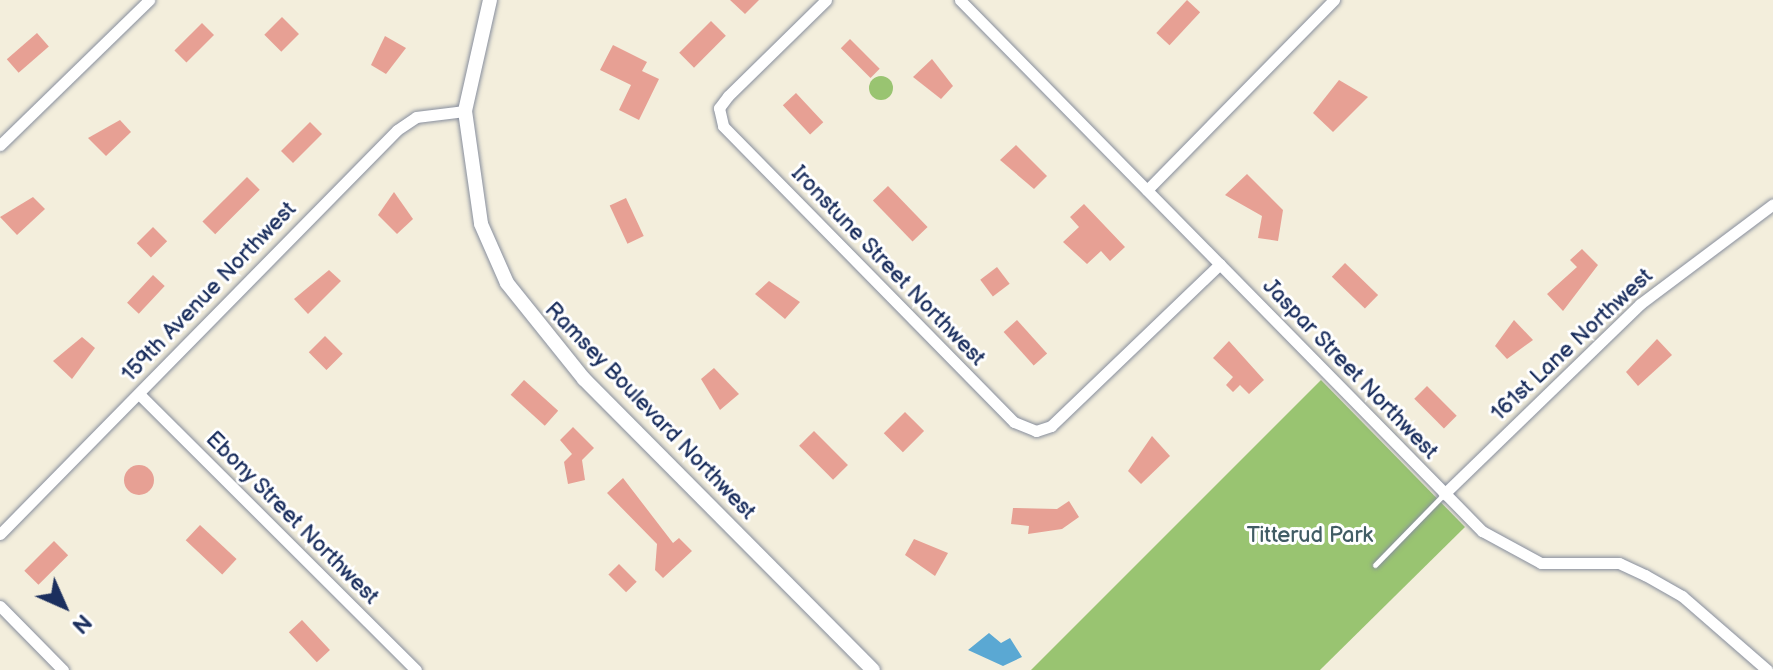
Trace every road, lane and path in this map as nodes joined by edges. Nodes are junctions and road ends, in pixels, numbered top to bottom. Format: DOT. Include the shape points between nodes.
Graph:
graph roads {
  1 [pos="149,0"];
  2 [pos="490,0"];
  3 [pos="826,0"];
  4 [pos="960,0"];
  5 [pos="1334,0"];
  6 [pos="465,111"];
  7 [pos="0,145"];
  8 [pos="1147,190"];
  9 [pos="1773,204"];
  10 [pos="1220,264"];
  11 [pos="139,394"];
  12 [pos="1444,494"];
  13 [pos="0,534"];
  14 [pos="1375,565"];
  15 [pos="0,606"];
  16 [pos="63,670"];
  17 [pos="416,670"];
  18 [pos="873,670"];
  19 [pos="1767,670"];
  1 -- 7 [label="street"];
  2 -- 6 [label="street, Ramsey Boulevard Northwest"];
  3 -- 10 [label="street, Ironstune Street Northwest" via="728,96 719,108 723,126 993,402 1030,428 1051,426"];
  4 -- 8 [label="street, Jaspar Street Northwest"];
  5 -- 8 [label="street"];
  6 -- 11 [label="street, 159th Avenue Northwest" via="416,117 397,130"];
  6 -- 18 [label="street, Ramsey Boulevard Northwest" via="481,224 525,311"];
  8 -- 10 [label="street, Jaspar Street Northwest"];
  9 -- 12 [label="street, 161st Lane Northwest" via="1640,304"];
  10 -- 12 [label="street, Jaspar Street Northwest"];
  11 -- 13 [label="street, 159th Avenue Northwest"];
  11 -- 17 [label="street, Ebony Street Northwest"];
  12 -- 14 [label="lane"];
  12 -- 19 [label="street, Jaspar Street Northwest" via="1482,531 1541,563 1619,563 1645,575 1682,596"];
  15 -- 16 [label="street"];
}
